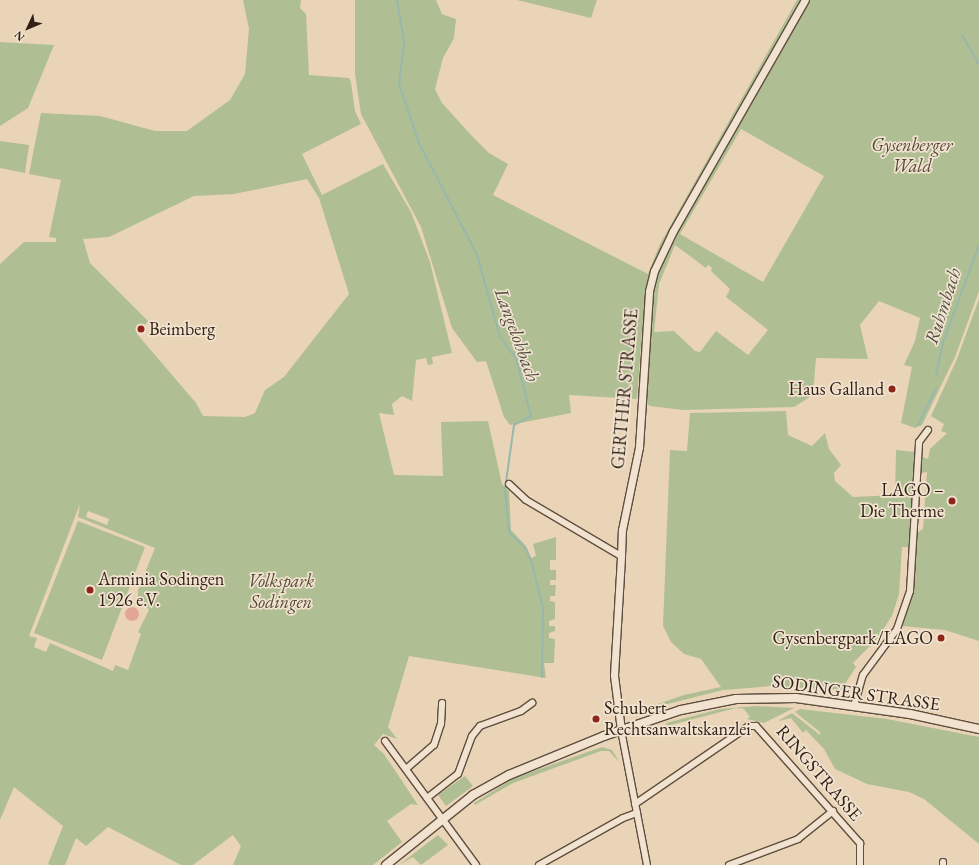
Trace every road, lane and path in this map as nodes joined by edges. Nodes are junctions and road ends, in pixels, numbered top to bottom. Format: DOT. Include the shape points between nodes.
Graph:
graph roads {
  1 [pos="805,0"];
  2 [pos="928,430"];
  3 [pos="509,484"];
  4 [pos="621,556"];
  5 [pos="442,703"];
  6 [pos="532,703"];
  7 [pos="854,706"];
  8 [pos="979,729"];
  9 [pos="621,730"];
  10 [pos="385,741"];
  11 [pos="406,769"];
  12 [pos="427,798"];
  13 [pos="635,804"];
  14 [pos="833,811"];
  15 [pos="637,813"];
  16 [pos="443,820"];
  17 [pos="386,865"];
  18 [pos="476,865"];
  19 [pos="539,865"];
  20 [pos="647,865"];
  21 [pos="729,865"];
  22 [pos="860,865"];
  1 -- 4 [label="street, GERTHER STRASSE" via="673,231 654,271 649,291 639,447 625,515"];
  2 -- 7 [label="street" via="919,442 910,591 897,629 863,675"];
  3 -- 4 [label="street" via="526,500"];
  4 -- 9 [label="street, GERTHER STRASSE" via="614,675"];
  5 -- 11 [label="street" via="442,724 434,744"];
  6 -- 12 [label="street" via="521,711 480,726 472,736 458,774"];
  7 -- 8 [label="main road, SODINGER STRASSE"];
  7 -- 9 [label="main road, SODINGER STRASSE" via="790,698 736,699 681,710"];
  9 -- 13 [label="street, GERTHER STRASSE"];
  9 -- 16 [label="main road, SODINGER STRASSE" via="509,775 473,795"];
  10 -- 11 [label="street"];
  11 -- 12 [label="street"];
  12 -- 16 [label="street"];
  13 -- 14 [label="street, RINGSTRASSE" via="750,726 756,726"];
  13 -- 15 [label="street, GERTHER STRASSE"];
  14 -- 21 [label="street" via="798,839"];
  14 -- 22 [label="street, RINGSTRASSE" via="860,843"];
  15 -- 19 [label="street" via="623,818"];
  15 -- 20 [label="street, GERTHER STRASSE"];
  16 -- 17 [label="main road, SODINGER STRASSE"];
  16 -- 18 [label="street"];
}
